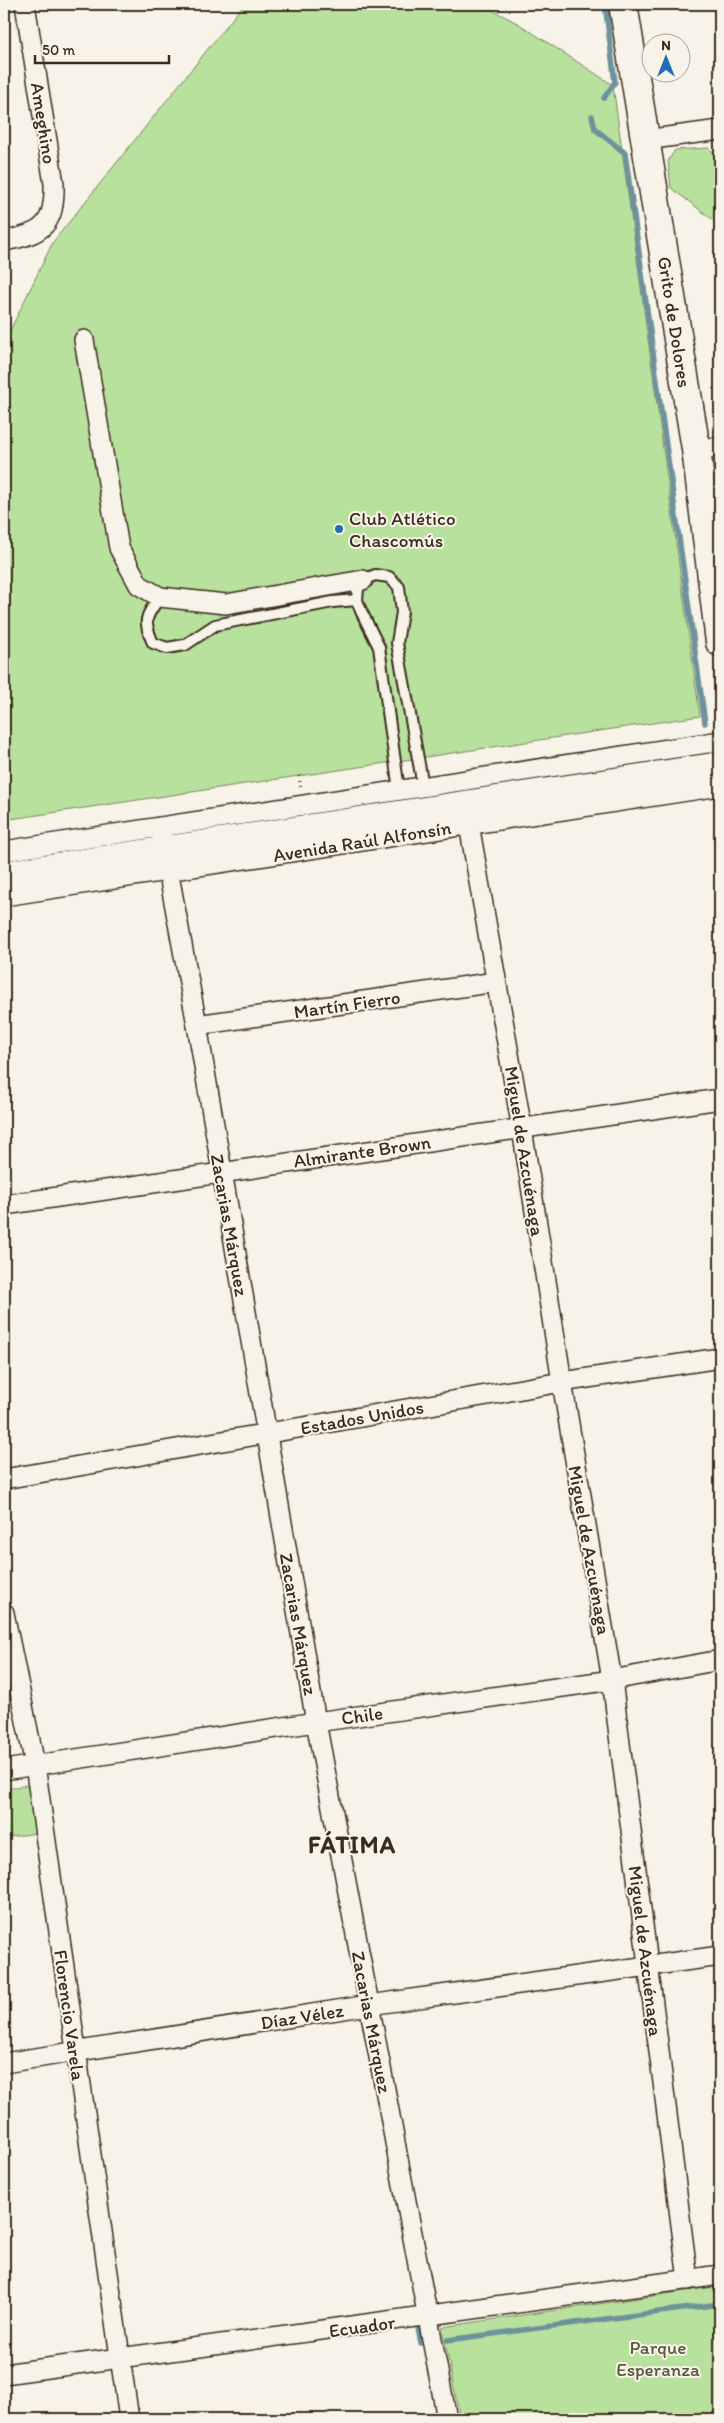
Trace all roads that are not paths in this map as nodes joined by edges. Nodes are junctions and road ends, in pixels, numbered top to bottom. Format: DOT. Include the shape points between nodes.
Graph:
graph roads {
  1 [pos="25,4"];
  2 [pos="623,4"];
  3 [pos="720,130"];
  4 [pos="645,140"];
  5 [pos="4,241"];
  6 [pos="84,340"];
  7 [pos="708,448"];
  8 [pos="363,580"];
  9 [pos="160,597"];
  10 [pos="357,600"];
  11 [pos="720,642"];
  12 [pos="720,741"];
  13 [pos="720,766"];
  14 [pos="423,786"];
  15 [pos="720,786"];
  16 [pos="399,790"];
  17 [pos="469,824"];
  18 [pos="164,849"];
  19 [pos="4,850"];
  20 [pos="4,875"];
  21 [pos="4,896"];
  22 [pos="496,982"];
  23 [pos="197,1025"];
  24 [pos="720,1099"];
  25 [pos="522,1129"];
  26 [pos="220,1171"];
  27 [pos="4,1205"];
  28 [pos="720,1358"];
  29 [pos="562,1382"];
  30 [pos="266,1434"];
  31 [pos="4,1479"];
  32 [pos="4,1613"];
  33 [pos="720,1660"];
  34 [pos="612,1680"];
  35 [pos="316,1722"];
  36 [pos="35,1765"];
  37 [pos="4,1770"];
  38 [pos="720,1956"];
  39 [pos="648,1966"];
  40 [pos="369,2005"];
  41 [pos="75,2052"];
  42 [pos="4,2063"];
  43 [pos="720,2275"];
  44 [pos="688,2280"];
  45 [pos="428,2317"];
  46 [pos="121,2358"];
  47 [pos="4,2374"];
  48 [pos="129,2419"];
  49 [pos="447,2419"];
  1 -- 5 [label="street, Ameghino" via="54,184 52,212 43,226 28,237"];
  2 -- 4 [label="main road, Grito de Dolores"];
  3 -- 4 [label="street"];
  4 -- 7 [label="main road, Grito de Dolores"];
  6 -- 9 [label="street" via="119,548 139,585"];
  7 -- 11 [label="main road, Grito de Dolores"];
  8 -- 9 [label="street" via="226,604"];
  8 -- 10 [label="lane"];
  8 -- 14 [label="lane" via="375,575 389,577 399,588 402,612 397,643"];
  9 -- 10 [label="lane" via="146,614 146,627 153,643 167,648 185,645 215,625"];
  10 -- 16 [label="lane" via="379,647"];
  12 -- 14 [label="street, Avenida Raúl Alfonsín"];
  13 -- 18 [label="main road, Avenida Raúl Alfonsín"];
  14 -- 16 [label="street, Avenida Raúl Alfonsín"];
  15 -- 17 [label="street, Avenida Raúl Alfonsín"];
  16 -- 18 [label="street, Avenida Raúl Alfonsín"];
  17 -- 18 [label="street, Avenida Raúl Alfonsín"];
  17 -- 22 [label="street, Miguel de Azcuénaga"];
  18 -- 19 [label="street, Avenida Raúl Alfonsín"];
  18 -- 20 [label="main road, Avenida Raúl Alfonsín"];
  18 -- 21 [label="street, Avenida Raúl Alfonsín"];
  18 -- 23 [label="street, Zacarias Márquez"];
  22 -- 23 [label="street, Martín Fierro"];
  22 -- 25 [label="street, Miguel de Azcuénaga"];
  23 -- 26 [label="street, Zacarias Márquez"];
  24 -- 25 [label="street, Almirante Brown"];
  25 -- 26 [label="street, Almirante Brown"];
  25 -- 29 [label="street, Miguel de Azcuénaga"];
  26 -- 27 [label="street, Almirante Brown"];
  26 -- 30 [label="street, Zacarias Márquez"];
  28 -- 29 [label="street, Estados Unidos"];
  29 -- 30 [label="street, Estados Unidos"];
  29 -- 34 [label="street, Miguel de Azcuénaga"];
  30 -- 31 [label="street, Estados Unidos"];
  30 -- 35 [label="street, Zacarias Márquez"];
  32 -- 36 [label="street, Florencio Varela"];
  33 -- 34 [label="street, Chile"];
  34 -- 35 [label="street, Chile"];
  34 -- 39 [label="street, Miguel de Azcuénaga"];
  35 -- 36 [label="street, Chile"];
  35 -- 40 [label="street, Zacarias Márquez"];
  36 -- 37 [label="street, Chile"];
  36 -- 41 [label="street, Florencio Varela"];
  38 -- 39 [label="street, Díaz Vélez"];
  39 -- 40 [label="street, Díaz Vélez"];
  39 -- 44 [label="street, Miguel de Azcuénaga"];
  40 -- 41 [label="street, Díaz Vélez"];
  40 -- 45 [label="street, Zacarias Márquez"];
  41 -- 42 [label="street, Díaz Vélez"];
  41 -- 46 [label="street, Florencio Varela"];
  43 -- 44 [label="street, Ecuador"];
  44 -- 45 [label="street, Ecuador"];
  45 -- 46 [label="street, Ecuador"];
  45 -- 49 [label="street, Zacarias Márquez"];
  46 -- 47 [label="street, Ecuador"];
  46 -- 48 [label="street, Florencio Varela"];
}
